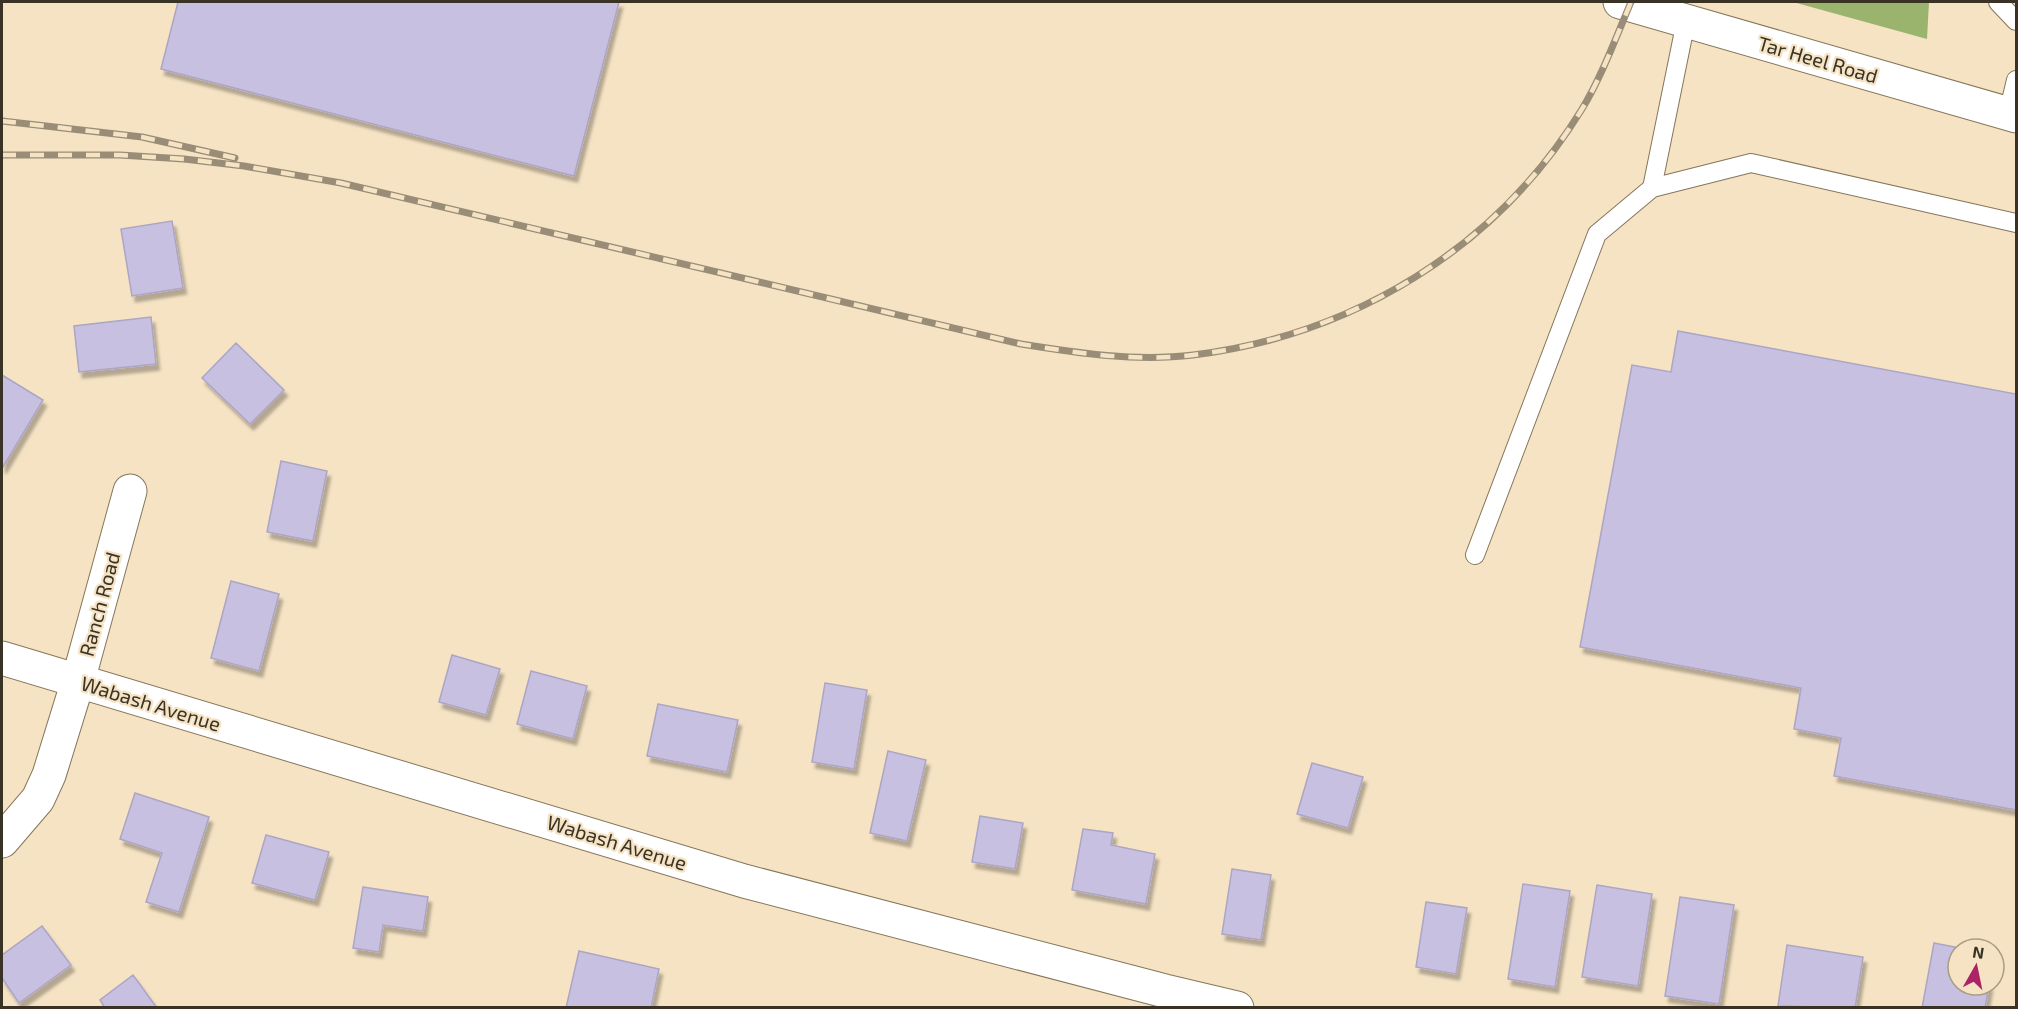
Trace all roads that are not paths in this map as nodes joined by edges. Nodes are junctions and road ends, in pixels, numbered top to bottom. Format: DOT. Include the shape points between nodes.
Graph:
graph roads {
  1 [pos="1620,2"];
  2 [pos="1998,2"];
  3 [pos="1686,21"];
  4 [pos="2016,21"];
  5 [pos="2016,80"];
  6 [pos="2012,115"];
  7 [pos="1652,188"];
  8 [pos="2016,223"];
  9 [pos="130,491"];
  10 [pos="1475,555"];
  11 [pos="2,658"];
  12 [pos="78,681"];
  13 [pos="2,841"];
  14 [pos="1237,1008"];
  1 -- 3 [label="street, Tar Heel Road"];
  2 -- 4 [label="lane"];
  3 -- 6 [label="street, Tar Heel Road"];
  3 -- 7 [label="lane"];
  5 -- 6 [label="lane"];
  7 -- 8 [label="lane" via="1751,163"];
  7 -- 10 [label="lane" via="1597,234"];
  9 -- 12 [label="street, Ranch Road"];
  11 -- 12 [label="street, Wabash Avenue"];
  12 -- 13 [label="street, Ranch Road" via="38,799"];
  12 -- 14 [label="street, Wabash Avenue" via="744,881"];
}
